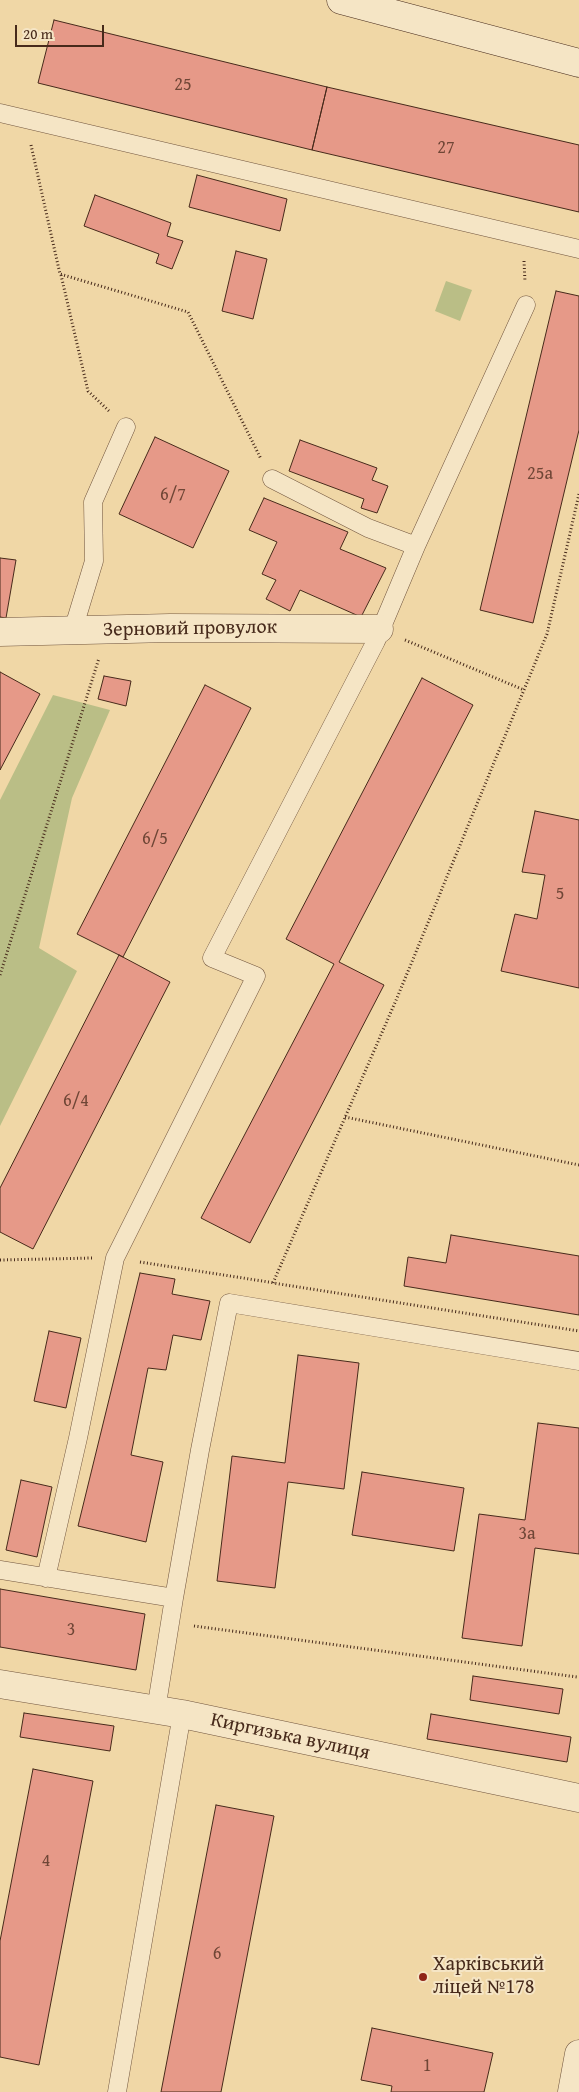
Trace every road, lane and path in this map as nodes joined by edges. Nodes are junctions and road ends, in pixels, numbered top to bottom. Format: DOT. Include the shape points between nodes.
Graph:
graph roads {
  1 [pos="341,0"];
  2 [pos="579,63"];
  3 [pos="0,113"];
  4 [pos="25,119"];
  5 [pos="523,236"];
  6 [pos="579,249"];
  7 [pos="60,274"];
  8 [pos="526,305"];
  9 [pos="126,427"];
  10 [pos="272,479"];
  11 [pos="579,494"];
  12 [pos="578,506"];
  13 [pos="416,546"];
  14 [pos="379,629"];
  15 [pos="73,630"];
  16 [pos="108,631"];
  17 [pos="0,632"];
  18 [pos="524,690"];
  19 [pos="0,974"];
  20 [pos="345,1118"];
  21 [pos="579,1165"];
  22 [pos="579,1332"];
  23 [pos="579,1361"];
  24 [pos="0,1570"];
  25 [pos="46,1578"];
  26 [pos="174,1598"];
  27 [pos="170,1622"];
  28 [pos="578,1677"];
  29 [pos="0,1684"];
  30 [pos="169,1712"];
  31 [pos="579,1798"];
  32 [pos="579,2054"];
  33 [pos="117,2092"];
  34 [pos="572,2092"];
  1 -- 2 [label="street"];
  3 -- 4 [label="lane"];
  4 -- 5 [label="lane"];
  4 -- 7 [label="path"];
  5 -- 6 [label="lane"];
  5 -- 8 [label="path"];
  7 -- 9 [label="path" via="88,391"];
  7 -- 10 [label="path" via="188,312"];
  8 -- 13 [label="lane"];
  9 -- 15 [label="lane" via="93,502 94,561"];
  10 -- 13 [label="lane" via="368,528"];
  11 -- 12 [label="path"];
  12 -- 18 [label="path" via="547,634"];
  13 -- 14 [label="lane"];
  14 -- 16 [label="street, Зерновий провулок" via="170,628"];
  14 -- 18 [label="path"];
  14 -- 25 [label="lane" via="212,958 256,976 115,1258"];
  15 -- 16 [label="street, Зерновий провулок"];
  15 -- 17 [label="street, Зерновий провулок"];
  16 -- 19 [label="path"];
  18 -- 20 [label="path"];
  20 -- 21 [label="path"];
  20 -- 22 [label="path" via="273,1283"];
  23 -- 26 [label="lane" via="229,1303"];
  24 -- 25 [label="lane"];
  25 -- 26 [label="lane"];
  26 -- 27 [label="lane"];
  27 -- 28 [label="path"];
  27 -- 30 [label="lane"];
  29 -- 30 [label="street, Киргизька вулиця"];
  30 -- 31 [label="street, Киргизька вулиця"];
  30 -- 33 [label="lane"];
  32 -- 34 [label="street"];
}
